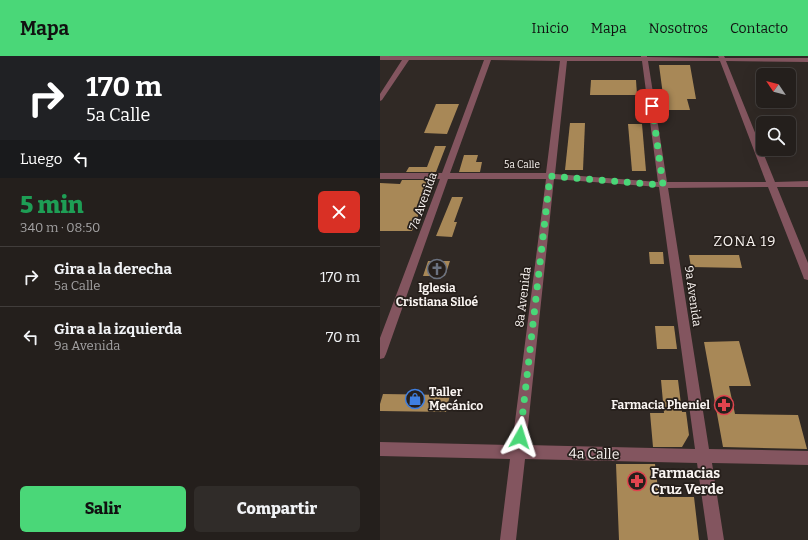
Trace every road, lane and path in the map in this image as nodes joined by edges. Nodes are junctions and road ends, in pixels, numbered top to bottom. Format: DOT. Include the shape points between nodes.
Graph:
graph roads {
  1 [pos="408,57"];
  2 [pos="488,57"];
  3 [pos="564,57"];
  4 [pos="380,58"];
  5 [pos="644,58"];
  6 [pos="722,58"];
  7 [pos="808,58"];
  8 [pos="380,99"];
  9 [pos="380,176"];
  10 [pos="445,176"];
  11 [pos="550,176"];
  12 [pos="772,184"];
  13 [pos="808,184"];
  14 [pos="663,185"];
  15 [pos="808,276"];
  16 [pos="380,354"];
  17 [pos="380,449"];
  18 [pos="519,452"];
  19 [pos="703,456"];
  20 [pos="808,458"];
  21 [pos="508,540"];
  22 [pos="716,540"];
  1 -- 2 [label="street"];
  1 -- 4 [label="street"];
  1 -- 8 [label="street"];
  2 -- 3 [label="street"];
  2 -- 10 [label="street, 7a Avenida"];
  3 -- 5 [label="street"];
  3 -- 11 [label="street, 8a Avenida"];
  5 -- 6 [label="street"];
  5 -- 14 [label="street, 9a Avenida"];
  6 -- 7 [label="street"];
  6 -- 12 [label="street"];
  9 -- 10 [label="street, 5a Calle"];
  10 -- 11 [label="street, 5a Calle"];
  10 -- 16 [label="street, 7a Avenida"];
  11 -- 14 [label="street, 5a Calle"];
  11 -- 18 [label="street, 8a Avenida"];
  12 -- 13 [label="street, 5a Calle"];
  12 -- 14 [label="street, 5a Calle"];
  12 -- 15 [label="street"];
  14 -- 19 [label="street, 9a Avenida"];
  17 -- 18 [label="street, 4a Calle"];
  18 -- 19 [label="street, 4a Calle"];
  18 -- 21 [label="street, 8a Avenida"];
  19 -- 20 [label="street, 4a Calle"];
  19 -- 22 [label="street, 9a Avenida"];
}
